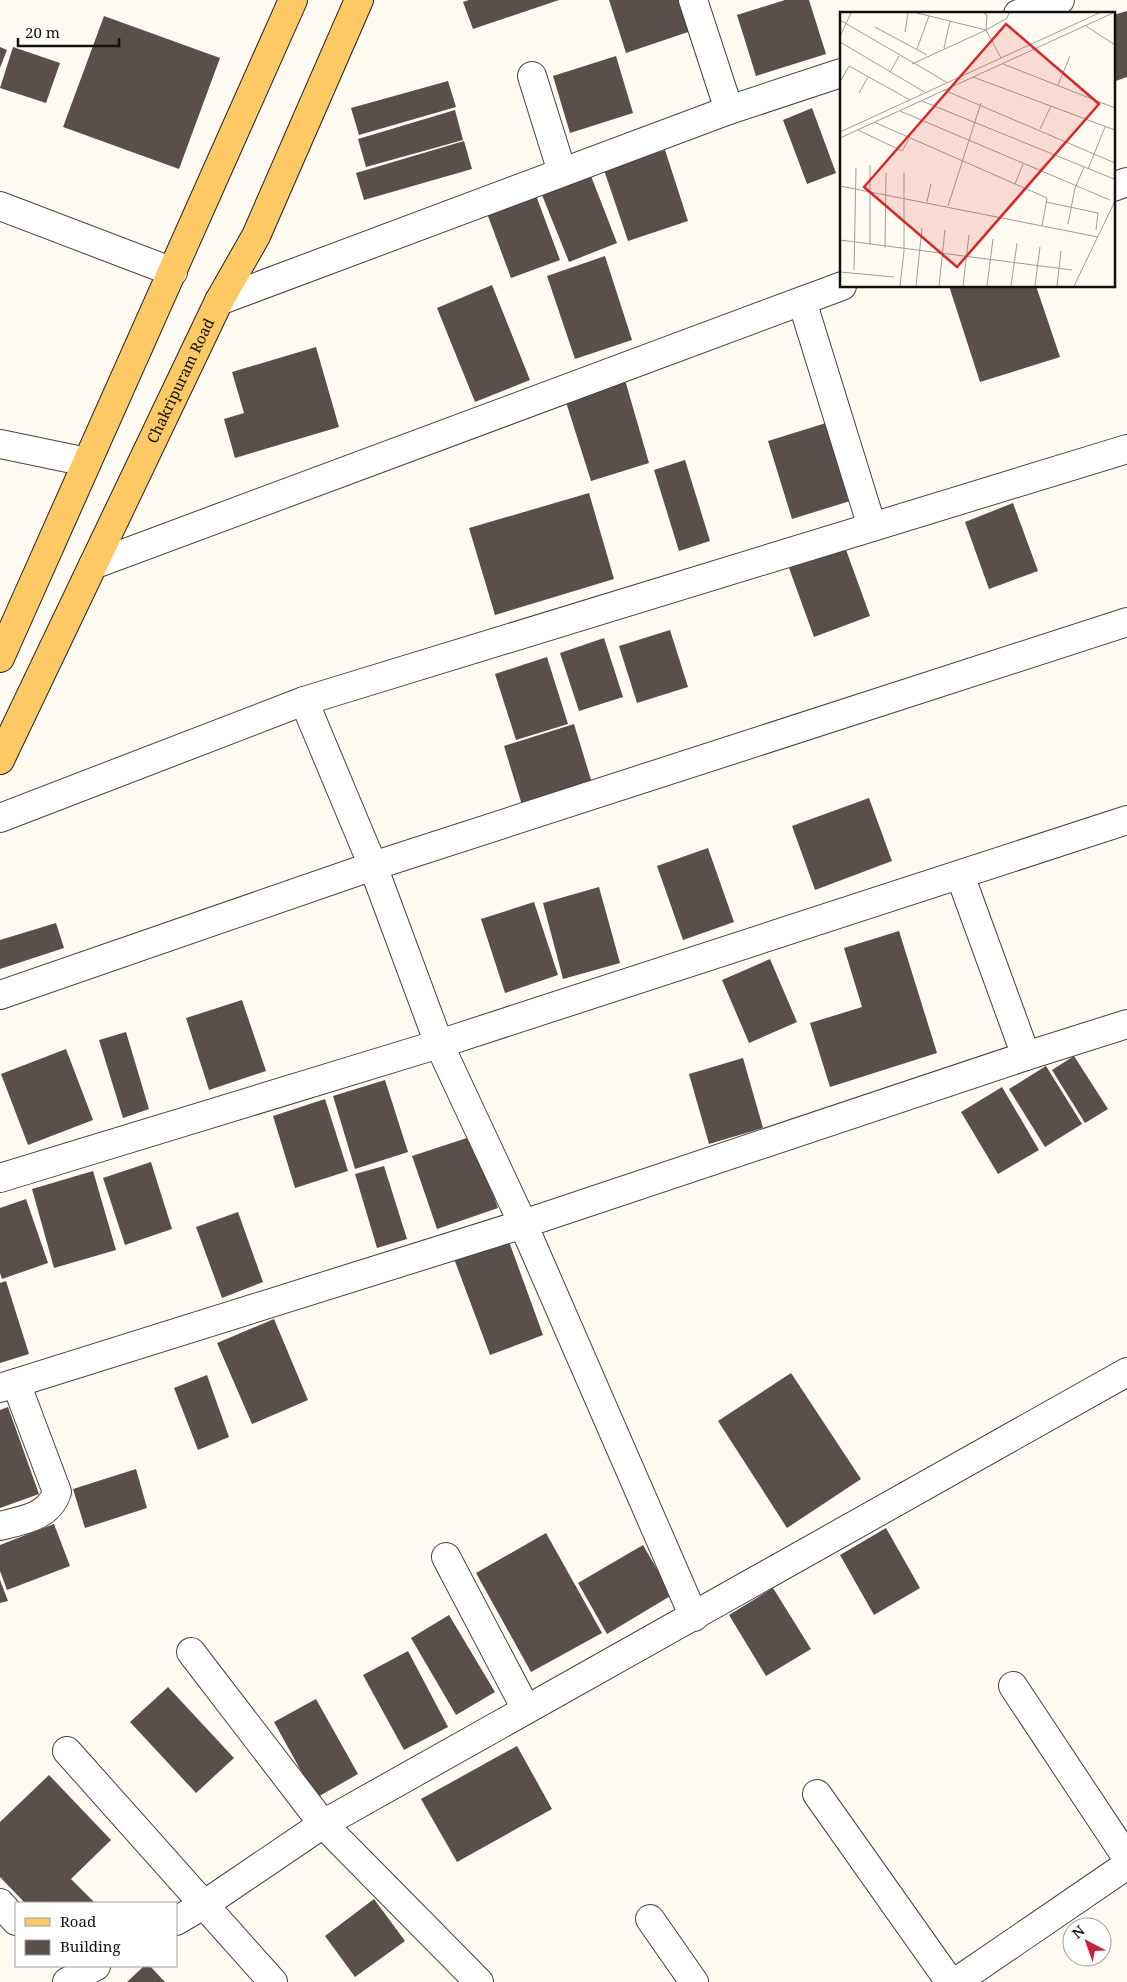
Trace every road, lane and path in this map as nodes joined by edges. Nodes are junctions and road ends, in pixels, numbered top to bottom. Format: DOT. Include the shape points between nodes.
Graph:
graph roads {
  1 [pos="293,0"];
  2 [pos="359,0"];
  3 [pos="693,0"];
  4 [pos="1060,0"];
  5 [pos="1024,12"];
  6 [pos="840,73"];
  7 [pos="532,76"];
  8 [pos="729,110"];
  9 [pos="562,172"];
  10 [pos="1127,182"];
  11 [pos="1114,187"];
  12 [pos="0,206"];
  13 [pos="173,272"];
  14 [pos="840,287"];
  15 [pos="219,301"];
  16 [pos="802,301"];
  17 [pos="0,444"];
  18 [pos="1127,449"];
  19 [pos="87,462"];
  20 [pos="872,527"];
  21 [pos="93,565"];
  22 [pos="1127,622"];
  23 [pos="0,658"];
  24 [pos="304,701"];
  25 [pos="0,760"];
  26 [pos="0,818"];
  27 [pos="1127,820"];
  28 [pos="373,866"];
  29 [pos="960,875"];
  30 [pos="0,996"];
  31 [pos="1127,1024"];
  32 [pos="439,1044"];
  33 [pos="1026,1056"];
  34 [pos="0,1178"];
  35 [pos="523,1224"];
  36 [pos="1127,1372"];
  37 [pos="8,1386"];
  38 [pos="0,1526"];
  39 [pos="446,1557"];
  40 [pos="694,1616"];
  41 [pos="191,1652"];
  42 [pos="1012,1686"];
  43 [pos="526,1709"];
  44 [pos="67,1751"];
  45 [pos="816,1794"];
  46 [pos="323,1824"];
  47 [pos="1127,1858"];
  48 [pos="1127,1865"];
  49 [pos="0,1903"];
  50 [pos="205,1904"];
  51 [pos="650,1919"];
  52 [pos="15,1920"];
  53 [pos="178,1920"];
  54 [pos="94,1967"];
  55 [pos="66,1978"];
  56 [pos="272,1982"];
  57 [pos="479,1982"];
  58 [pos="694,1982"];
  59 [pos="950,1982"];
  60 [pos="956,1982"];
  1 -- 13 [label="main road"];
  2 -- 15 [label="main road, Chakripuram Road" via="256,236"];
  3 -- 8 [label="street"];
  4 -- 5 [label="street"];
  6 -- 8 [label="street"];
  7 -- 9 [label="street"];
  8 -- 9 [label="street"];
  9 -- 15 [label="street"];
  10 -- 11 [label="street"];
  12 -- 13 [label="street"];
  13 -- 19 [label="main road"];
  14 -- 16 [label="street"];
  15 -- 21 [label="main road, Chakripuram Road"];
  16 -- 20 [label="street"];
  16 -- 21 [label="street"];
  17 -- 19 [label="street"];
  18 -- 20 [label="street"];
  19 -- 23 [label="main road"];
  20 -- 24 [label="street"];
  21 -- 25 [label="main road, Chakripuram Road"];
  22 -- 28 [label="street"];
  24 -- 26 [label="street"];
  24 -- 28 [label="street"];
  27 -- 29 [label="street"];
  28 -- 30 [label="street"];
  28 -- 32 [label="street"];
  29 -- 32 [label="street"];
  29 -- 33 [label="street"];
  31 -- 33 [label="street"];
  32 -- 34 [label="street"];
  32 -- 35 [label="street"];
  33 -- 35 [label="street"];
  35 -- 37 [label="street"];
  35 -- 40 [label="street"];
  36 -- 40 [label="street"];
  37 -- 38 [label="street" via="57,1492 54,1503 45,1511"];
  39 -- 43 [label="street"];
  40 -- 43 [label="street"];
  41 -- 46 [label="street"];
  42 -- 47 [label="street"];
  43 -- 46 [label="street"];
  44 -- 50 [label="street"];
  45 -- 59 [label="street"];
  46 -- 50 [label="street"];
  46 -- 57 [label="street"];
  48 -- 60 [label="street"];
  49 -- 52 [label="street"];
  50 -- 53 [label="street"];
  50 -- 56 [label="street"];
  51 -- 58 [label="street"];
  54 -- 55 [label="street"];
}
